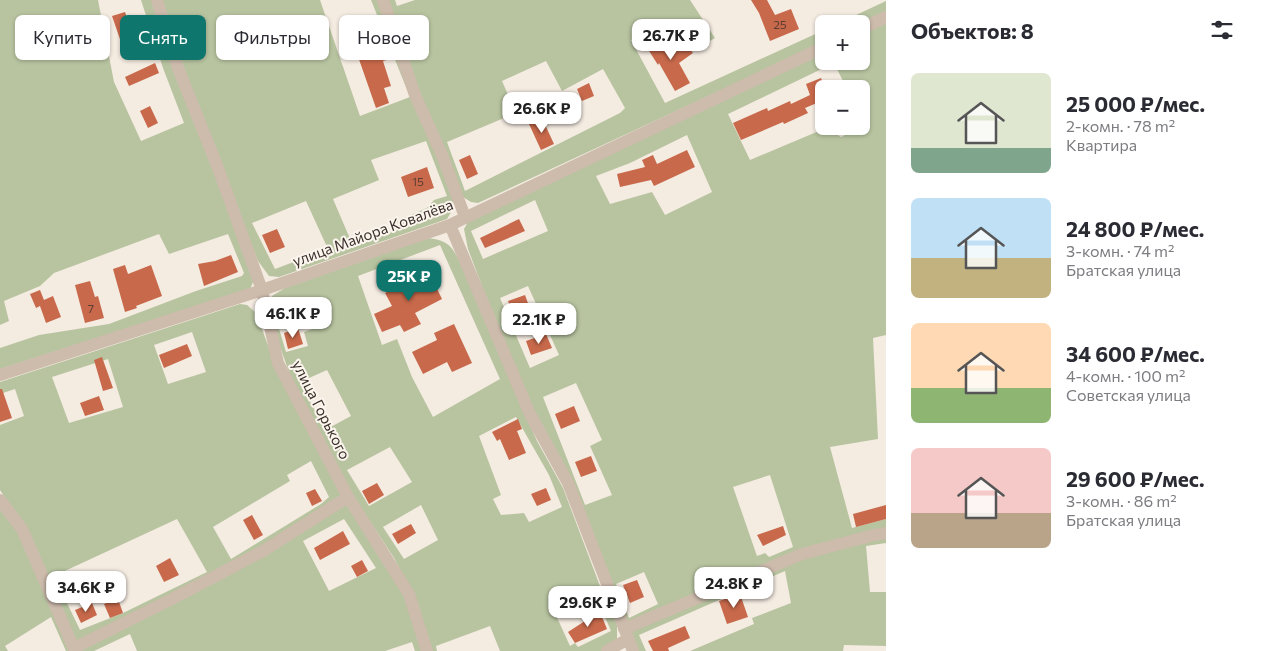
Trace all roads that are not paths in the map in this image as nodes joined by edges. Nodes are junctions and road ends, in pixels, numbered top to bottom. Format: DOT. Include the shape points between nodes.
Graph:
graph roads {
  1 [pos="157,0"];
  2 [pos="383,0"];
  3 [pos="886,17"];
  4 [pos="870,25"];
  5 [pos="815,51"];
  6 [pos="465,217"];
  7 [pos="450,225"];
  8 [pos="262,290"];
  9 [pos="0,375"];
  10 [pos="348,497"];
  11 [pos="0,500"];
  12 [pos="886,533"];
  13 [pos="628,640"];
  14 [pos="74,649"];
  15 [pos="427,651"];
  16 [pos="607,651"];
  1 -- 8 [label="street, улица Горького" via="178,68"];
  2 -- 6 [label="street" via="415,95"];
  3 -- 4 [label="street"];
  5 -- 6 [label="street, улица Майора Ковалёва"];
  6 -- 7 [label="street, улица Майора Ковалёва"];
  7 -- 8 [label="street, улица Майора Ковалёва"];
  7 -- 13 [label="street" via="530,414 568,483"];
  8 -- 9 [label="street, улица Майора Ковалёва"];
  8 -- 10 [label="street, улица Горького" via="278,363"];
  10 -- 14 [label="street" via="263,551"];
  10 -- 15 [label="street, улица Горького" via="409,594"];
  11 -- 14 [label="street" via="22,529"];
  12 -- 13 [label="street" via="802,554"];
  13 -- 16 [label="street"];
}
